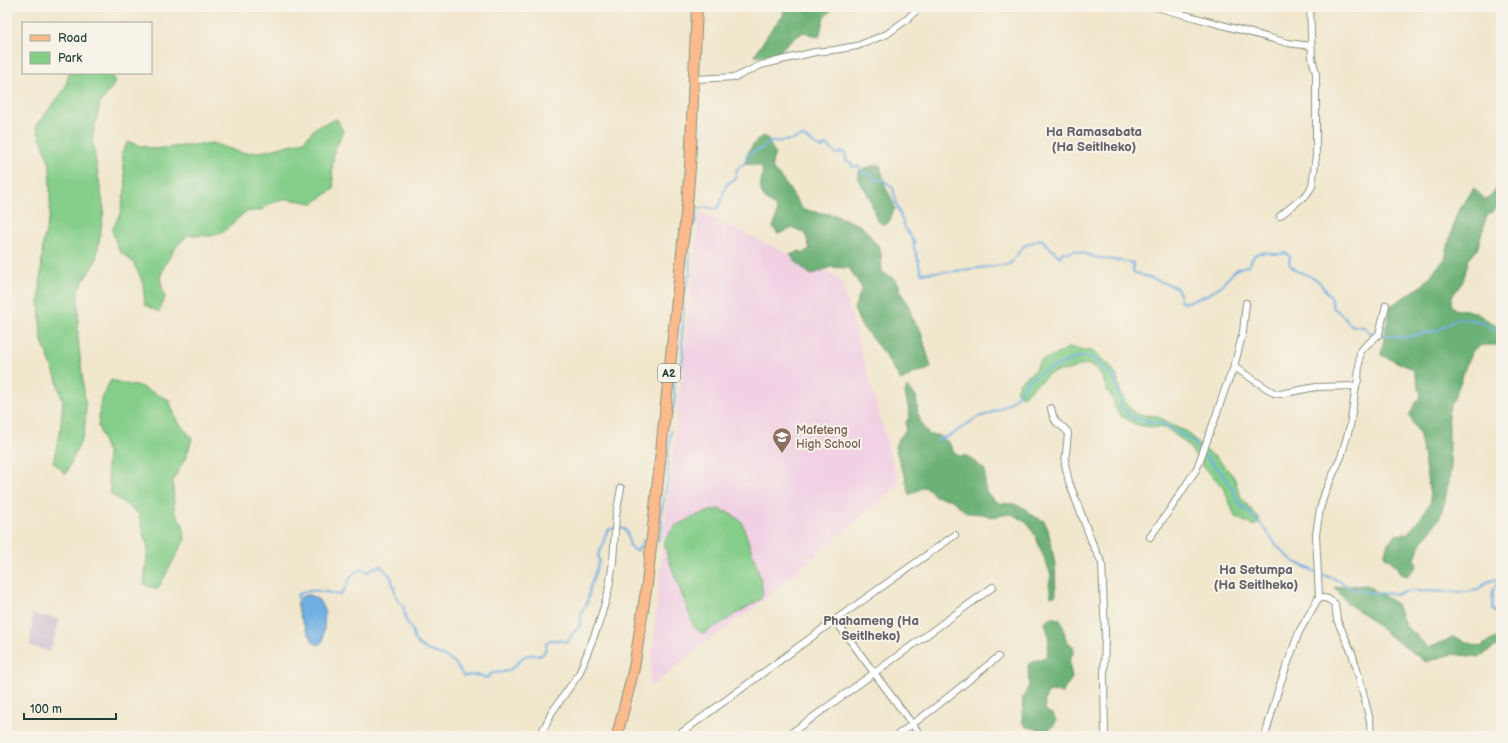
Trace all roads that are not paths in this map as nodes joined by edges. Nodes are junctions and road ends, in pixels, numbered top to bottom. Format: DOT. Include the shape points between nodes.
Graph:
graph roads {
  1 [pos="697,7"];
  2 [pos="921,7"];
  3 [pos="1156,7"];
  4 [pos="1310,7"];
  5 [pos="1311,46"];
  6 [pos="694,79"];
  7 [pos="1280,216"];
  8 [pos="1246,303"];
  9 [pos="1386,305"];
  10 [pos="1234,367"];
  11 [pos="1356,386"];
  12 [pos="1051,408"];
  13 [pos="620,488"];
  14 [pos="955,535"];
  15 [pos="1150,537"];
  16 [pos="993,587"];
  17 [pos="1319,597"];
  18 [pos="835,620"];
  19 [pos="998,657"];
  20 [pos="874,673"];
  21 [pos="912,724"];
  22 [pos="540,736"];
  23 [pos="617,736"];
  24 [pos="677,736"];
  25 [pos="787,736"];
  26 [pos="896,736"];
  27 [pos="921,736"];
  28 [pos="1105,736"];
  29 [pos="1265,736"];
  30 [pos="1371,736"];
  1 -- 6 [label="main road, A2"];
  2 -- 6 [label="street" via="887,34 857,46 815,52 761,66 736,77"];
  3 -- 5 [label="street" via="1288,43"];
  4 -- 5 [label="street"];
  5 -- 7 [label="street" via="1316,73 1317,116 1312,186 1307,194"];
  6 -- 23 [label="main road, A2" via="686,216 647,584 634,668"];
  8 -- 10 [label="street" via="1244,332"];
  9 -- 11 [label="street" via="1379,334 1360,351"];
  10 -- 11 [label="street" via="1274,393 1280,394 1316,387"];
  10 -- 15 [label="street" via="1197,468"];
  11 -- 17 [label="street" via="1350,426 1341,457 1325,492 1317,525"];
  12 -- 28 [label="street" via="1058,424 1068,433 1065,464 1069,482 1102,563"];
  13 -- 22 [label="street" via="613,562 608,593 598,626 579,674 552,712"];
  14 -- 18 [label="street"];
  16 -- 20 [label="street"];
  17 -- 29 [label="street" via="1299,632 1279,686"];
  17 -- 30 [label="street" via="1334,604 1337,620 1352,653 1360,680"];
  18 -- 20 [label="street"];
  18 -- 24 [label="street"];
  19 -- 21 [label="street"];
  20 -- 21 [label="street"];
  20 -- 25 [label="street"];
  21 -- 26 [label="street"];
  21 -- 27 [label="street"];
}
